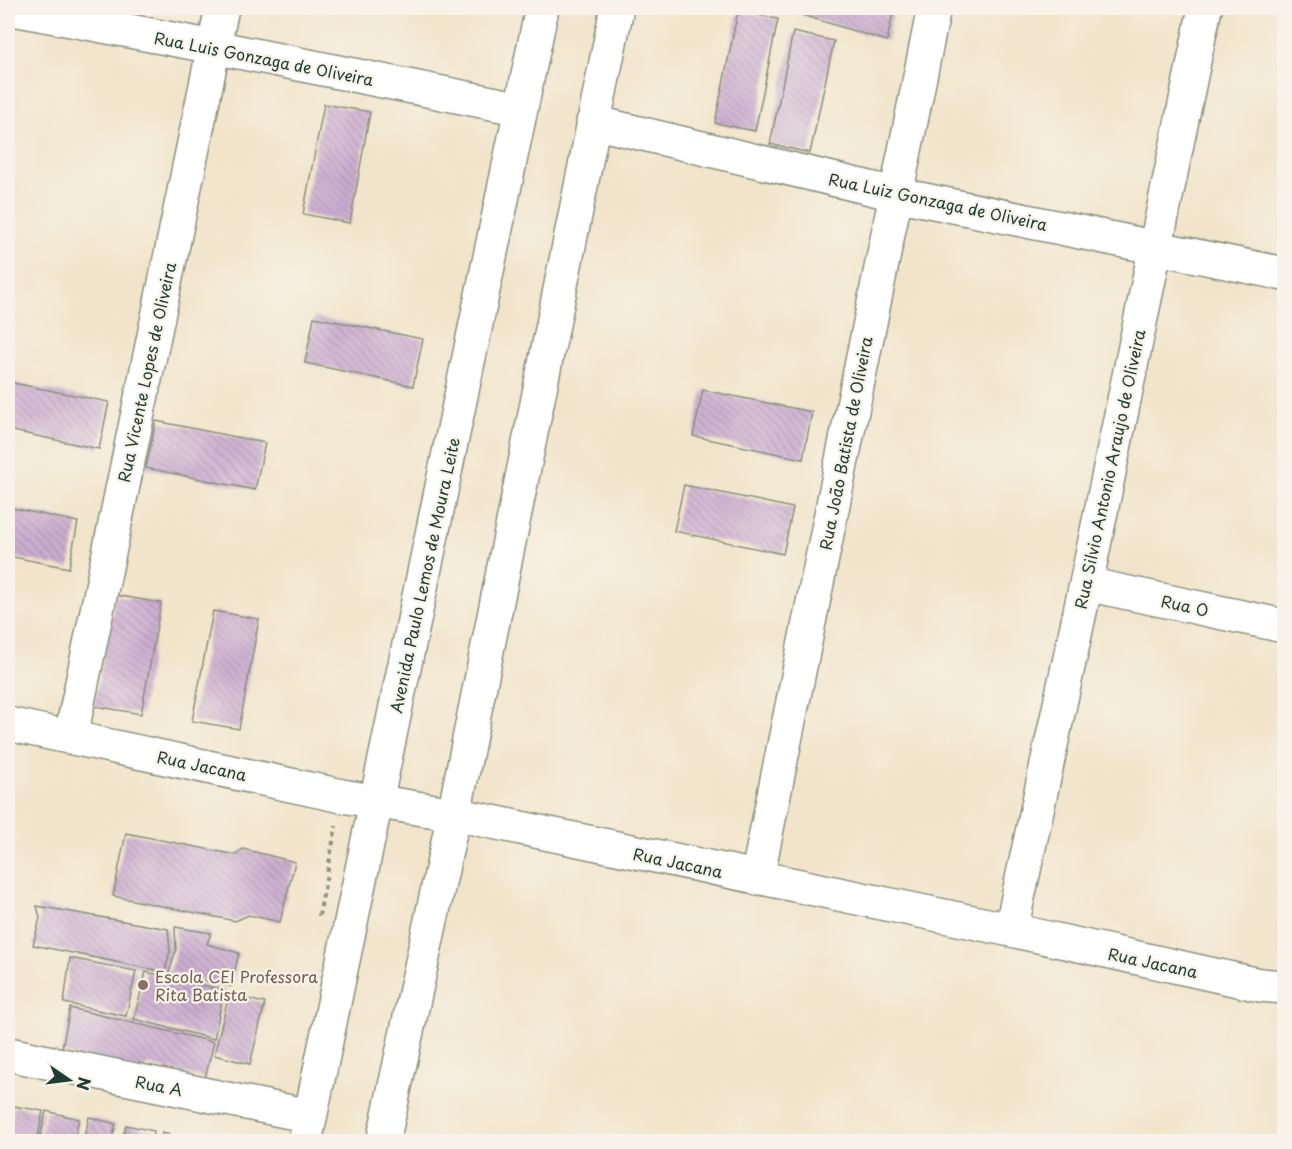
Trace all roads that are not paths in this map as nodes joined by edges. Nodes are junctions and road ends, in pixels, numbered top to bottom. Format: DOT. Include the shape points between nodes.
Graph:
graph roads {
  1 [pos="8,8"];
  2 [pos="222,8"];
  3 [pos="542,8"];
  4 [pos="616,8"];
  5 [pos="934,8"];
  6 [pos="1205,8"];
  7 [pos="214,47"];
  8 [pos="521,109"];
  9 [pos="593,122"];
  10 [pos="895,194"];
  11 [pos="1154,247"];
  12 [pos="1284,274"];
  13 [pos="1086,584"];
  14 [pos="1284,626"];
  15 [pos="8,724"];
  16 [pos="71,736"];
  17 [pos="376,801"];
  18 [pos="454,814"];
  19 [pos="757,878"];
  20 [pos="1011,930"];
  21 [pos="1284,987"];
  22 [pos="8,1054"];
  23 [pos="307,1129"];
  24 [pos="383,1142"];
  1 -- 7 [label="street, Rua Luis Gonzaga de Oliveira"];
  2 -- 7 [label="street, Rua Vicente Lopes de Oliveira"];
  3 -- 8 [label="street, Avenida Paulo Lemos de Moura Leite"];
  4 -- 9 [label="street"];
  5 -- 10 [label="street, Rua João Batista de Oliveira"];
  6 -- 11 [label="street, Rua Silvio Antonio Araujo de Oliveira"];
  7 -- 8 [label="street, Rua Luis Gonzaga de Oliveira"];
  7 -- 16 [label="street, Rua Vicente Lopes de Oliveira"];
  8 -- 17 [label="street, Avenida Paulo Lemos de Moura Leite"];
  9 -- 10 [label="street, Rua Luiz Gonzaga de Oliveira"];
  9 -- 18 [label="street"];
  10 -- 11 [label="street, Rua Luiz Gonzaga de Oliveira"];
  10 -- 19 [label="street, Rua João Batista de Oliveira"];
  11 -- 12 [label="street, Rua Luiz Gonzaga de Oliveira"];
  11 -- 13 [label="street, Rua Silvio Antonio Araujo de Oliveira"];
  13 -- 14 [label="street, Rua O"];
  13 -- 20 [label="street, Rua Silvio Antonio Araujo de Oliveira"];
  15 -- 16 [label="street, Rua Jacana"];
  16 -- 17 [label="street, Rua Jacana"];
  17 -- 18 [label="street, Rua Jacana"];
  17 -- 23 [label="street, Avenida Paulo Lemos de Moura Leite"];
  18 -- 19 [label="street, Rua Jacana"];
  18 -- 24 [label="street"];
  19 -- 20 [label="street, Rua Jacana"];
  20 -- 21 [label="street, Rua Jacana"];
  22 -- 23 [label="street, Rua A"];
}
